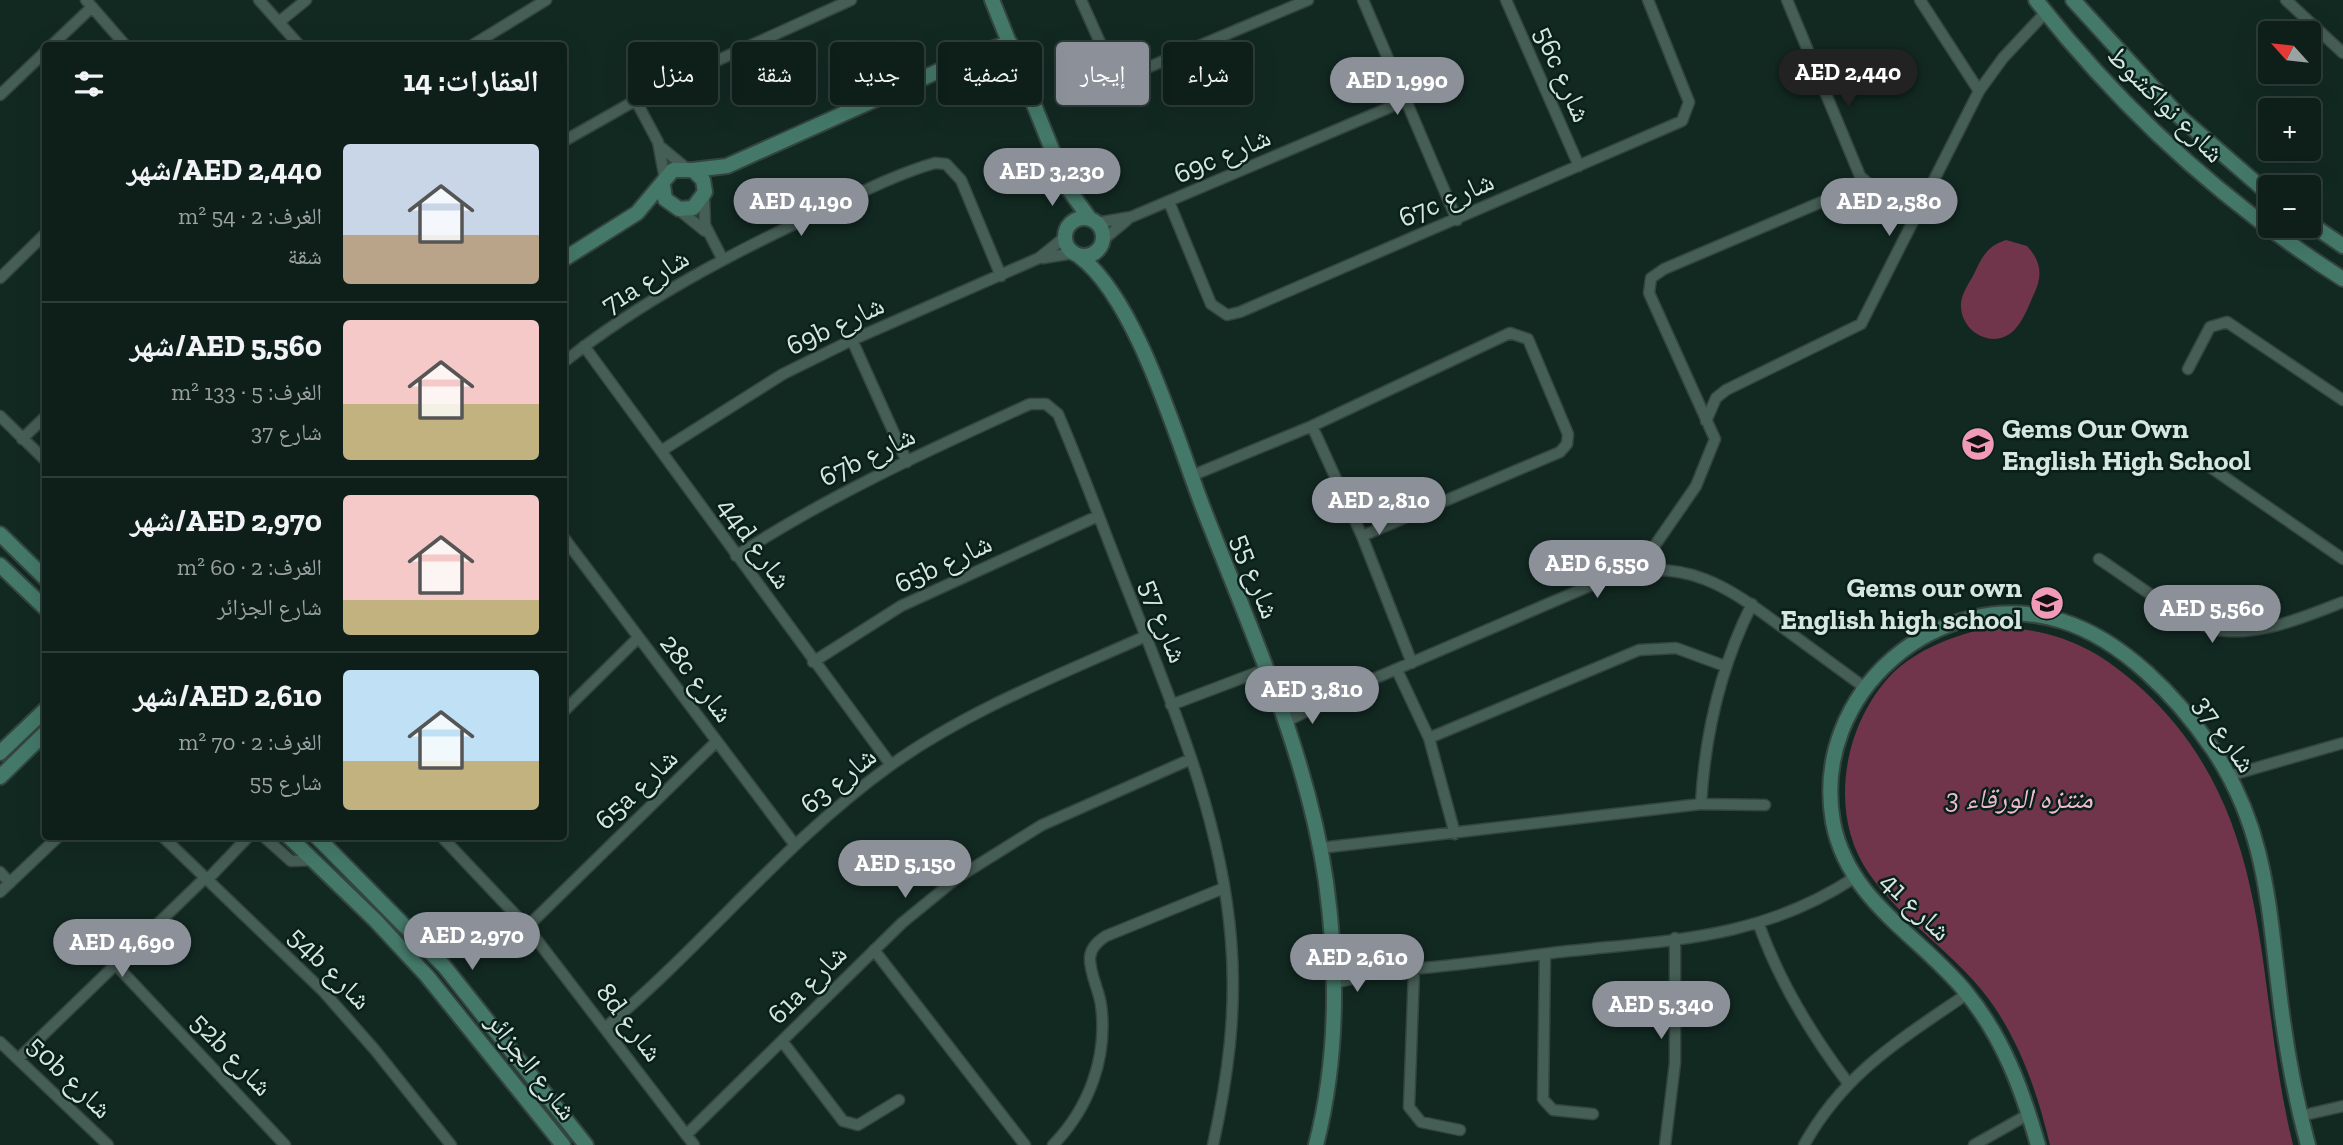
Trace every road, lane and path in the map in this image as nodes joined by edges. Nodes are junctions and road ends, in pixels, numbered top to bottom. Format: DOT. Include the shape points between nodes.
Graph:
graph roads {
  1 [pos="259,0"];
  2 [pos="306,0"];
  3 [pos="546,0"];
  4 [pos="850,0"];
  5 [pos="992,0"];
  6 [pos="1081,0"];
  7 [pos="1308,0"];
  8 [pos="1363,0"];
  9 [pos="1506,0"];
  10 [pos="1648,0"];
  11 [pos="1787,0"];
  12 [pos="1920,0"];
  13 [pos="2036,0"];
  14 [pos="2073,0"];
  15 [pos="2286,0"];
  16 [pos="89,3"];
  17 [pos="2046,12"];
  18 [pos="279,22"];
  19 [pos="1008,40"];
  20 [pos="55,42"];
  21 [pos="123,42"];
  22 [pos="296,42"];
  23 [pos="478,42"];
  24 [pos="2343,53"];
  25 [pos="42,55"];
  26 [pos="718,61"];
  27 [pos="1979,91"];
  28 [pos="0,95"];
  29 [pos="1407,100"];
  30 [pos="628,103"];
  31 [pos="638,105"];
  32 [pos="567,139"];
  33 [pos="657,142"];
  34 [pos="727,166"];
  35 [pos="1579,166"];
  36 [pos="690,169"];
  37 [pos="664,183"];
  38 [pos="1866,183"];
  39 [pos="2258,185"];
  40 [pos="1067,187"];
  41 [pos="704,192"];
  42 [pos="1169,202"];
  43 [pos="677,209"];
  44 [pos="1919,211"];
  45 [pos="637,213"];
  46 [pos="1131,217"];
  47 [pos="1457,220"];
  48 [pos="1093,221"];
  49 [pos="2321,231"];
  50 [pos="1067,233"];
  51 [pos="708,234"];
  52 [pos="42,237"];
  53 [pos="1103,241"];
  54 [pos="2343,246"];
  55 [pos="1077,254"];
  56 [pos="567,257"];
  57 [pos="1039,258"];
  58 [pos="723,260"];
  59 [pos="1001,276"];
  60 [pos="0,278"];
  61 [pos="2343,279"];
  62 [pos="1109,285"];
  63 [pos="852,340"];
  64 [pos="584,346"];
  65 [pos="567,360"];
  66 [pos="2188,369"];
  67 [pos="2343,400"];
  68 [pos="1023,407"];
  69 [pos="0,416"];
  70 [pos="42,420"];
  71 [pos="1706,421"];
  72 [pos="1312,426"];
  73 [pos="22,439"];
  74 [pos="661,451"];
  75 [pos="42,457"];
  76 [pos="906,462"];
  77 [pos="2210,467"];
  78 [pos="1191,476"];
  79 [pos="1098,516"];
  80 [pos="0,534"];
  81 [pos="1362,536"];
  82 [pos="567,542"];
  83 [pos="736,556"];
  84 [pos="2099,559"];
  85 [pos="2343,559"];
  86 [pos="0,565"];
  87 [pos="1632,571"];
  88 [pos="42,575"];
  89 [pos="2343,602"];
  90 [pos="1752,604"];
  91 [pos="42,605"];
  92 [pos="1146,636"];
  93 [pos="638,638"];
  94 [pos="813,662"];
  95 [pos="1412,663"];
  96 [pos="1725,666"];
  97 [pos="1266,669"];
  98 [pos="1397,670"];
  99 [pos="1864,687"];
  100 [pos="1171,705"];
  101 [pos="567,708"];
  102 [pos="42,713"];
  103 [pos="1283,717"];
  104 [pos="42,736"];
  105 [pos="1429,738"];
  106 [pos="716,742"];
  107 [pos="2343,743"];
  108 [pos="0,753"];
  109 [pos="1191,759"];
  110 [pos="891,765"];
  111 [pos="2228,776"];
  112 [pos="0,777"];
  113 [pos="1701,804"];
  114 [pos="1765,805"];
  115 [pos="1455,834"];
  116 [pos="55,840"];
  117 [pos="166,840"];
  118 [pos="244,840"];
  119 [pos="267,840"];
  120 [pos="292,840"];
  121 [pos="320,840"];
  122 [pos="444,840"];
  123 [pos="795,845"];
  124 [pos="1320,848"];
  125 [pos="313,860"];
  126 [pos="0,872"];
  127 [pos="1854,878"];
  128 [pos="206,879"];
  129 [pos="10,883"];
  130 [pos="1224,888"];
  131 [pos="0,892"];
  132 [pos="1759,925"];
  133 [pos="527,927"];
  134 [pos="1675,938"];
  135 [pos="874,950"];
  136 [pos="1545,954"];
  137 [pos="115,964"];
  138 [pos="1414,970"];
  139 [pos="1334,978"];
  140 [pos="1967,994"];
  141 [pos="606,1027"];
  142 [pos="782,1041"];
  143 [pos="0,1042"];
  144 [pos="18,1059"];
  145 [pos="1848,1083"];
  146 [pos="899,1100"];
  147 [pos="2343,1105"];
  148 [pos="1593,1114"];
  149 [pos="2029,1114"];
  150 [pos="2300,1116"];
  151 [pos="1460,1130"];
  152 [pos="686,1135"];
  153 [pos="108,1145"];
  154 [pos="285,1145"];
  155 [pos="451,1145"];
  156 [pos="563,1145"];
  157 [pos="586,1145"];
  158 [pos="694,1145"];
  159 [pos="1025,1145"];
  160 [pos="1053,1145"];
  161 [pos="1213,1145"];
  162 [pos="1316,1145"];
  163 [pos="1665,1145"];
  164 [pos="1804,1145"];
  165 [pos="1974,1145"];
  166 [pos="2038,1145"];
  167 [pos="2308,1145"];
  1 -- 18 [label="street"];
  2 -- 18 [label="street"];
  3 -- 23 [label="street"];
  4 -- 26 [label="street"];
  5 -- 19 [label="street"];
  6 -- 7 [label="street" via="1106,58 1124,75"];
  8 -- 29 [label="street"];
  9 -- 35 [label="street, 56c شارع"];
  10 -- 35 [label="street, 67c شارع" via="1687,95 1686,116 1677,125"];
  11 -- 38 [label="street" via="1855,167"];
  12 -- 27 [label="street"];
  13 -- 17 [label="street, شارع نواكشوط"];
  14 -- 39 [label="street, شارع نواكشوط" via="2180,117"];
  15 -- 24 [label="street"];
  16 -- 20 [label="street"];
  16 -- 21 [label="street"];
  17 -- 27 [label="street"];
  17 -- 61 [label="street, شارع نواكشوط" via="2124,100 2217,189"];
  18 -- 22 [label="street"];
  19 -- 34 [label="street"];
  19 -- 40 [label="street"];
  25 -- 28 [label="street"];
  27 -- 44 [label="street"];
  29 -- 42 [label="street, 69c شارع"];
  29 -- 47 [label="street"];
  30 -- 32 [label="street"];
  31 -- 33 [label="street"];
  33 -- 36 [label="street"];
  33 -- 37 [label="street"];
  34 -- 36 [label="street"];
  34 -- 41 [label="street"];
  35 -- 47 [label="street, 67c شارع"];
  36 -- 37 [label="street" via="673,170"];
  36 -- 41 [label="street" via="699,174"];
  37 -- 43 [label="street" via="665,199"];
  37 -- 45 [label="street"];
  38 -- 44 [label="street"];
  38 -- 71 [label="street" via="1651,278 1649,293"];
  40 -- 48 [label="street"];
  40 -- 50 [label="street"];
  41 -- 43 [label="street" via="694,208"];
  41 -- 51 [label="street"];
  42 -- 46 [label="street, 69c شارع"];
  42 -- 47 [label="street, 67c شارع" via="1208,298 1227,315"];
  43 -- 45 [label="street"];
  43 -- 51 [label="street"];
  44 -- 71 [label="street" via="1861,324 1726,390 1716,398"];
  45 -- 56 [label="street"];
  46 -- 48 [label="street, 69c شارع"];
  46 -- 53 [label="street, 69c شارع"];
  48 -- 50 [label="street" via="1077,220"];
  48 -- 53 [label="street"];
  49 -- 54 [label="street"];
  50 -- 55 [label="street"];
  50 -- 57 [label="street, 69b شارع"];
  51 -- 58 [label="street"];
  52 -- 60 [label="street"];
  53 -- 55 [label="street" via="1096,252"];
  53 -- 62 [label="street, شارع 55"];
  55 -- 57 [label="street, 69b شارع"];
  55 -- 62 [label="street, شارع 55"];
  57 -- 59 [label="street, 69b شارع"];
  58 -- 59 [label="street, 71a شارع" via="935,163 946,164 961,180"];
  58 -- 64 [label="street, 71a شارع"];
  59 -- 63 [label="street, 69b شارع"];
  62 -- 78 [label="street, شارع 55" via="1157,386"];
  63 -- 74 [label="street, 69b شارع" via="759,387"];
  63 -- 76 [label="street"];
  64 -- 65 [label="street, 71a شارع"];
  64 -- 74 [label="street, 44d شارع"];
  66 -- 67 [label="street" via="2210,327 2227,322"];
  68 -- 76 [label="street, 67b شارع"];
  68 -- 79 [label="street, شارع 57" via="1038,403 1058,414"];
  69 -- 73 [label="street"];
  70 -- 73 [label="street"];
  71 -- 87 [label="street" via="1715,439 1703,473 1659,540"];
  72 -- 78 [label="street"];
  72 -- 81 [label="street"];
  72 -- 81 [label="street" via="1510,333 1528,339 1532,347 1568,434 1560,452"];
  73 -- 75 [label="street"];
  74 -- 83 [label="street, 44d شارع"];
  76 -- 83 [label="street, 67b شارع" via="819,505"];
  77 -- 85 [label="street"];
  78 -- 97 [label="street, شارع 55"];
  79 -- 92 [label="street, شارع 57"];
  79 -- 94 [label="street, 65b شارع" via="901,606"];
  80 -- 88 [label="street"];
  81 -- 95 [label="street"];
  82 -- 93 [label="street, 28c شارع"];
  83 -- 94 [label="street, 44d شارع"];
  84 -- 89 [label="street" via="2216,630 2259,627"];
  86 -- 91 [label="street"];
  87 -- 90 [label="street" via="1667,569 1701,576"];
  87 -- 95 [label="street"];
  90 -- 96 [label="street"];
  90 -- 99 [label="street"];
  92 -- 100 [label="street, شارع 57"];
  92 -- 110 [label="street, شارع 63" via="986,709"];
  93 -- 101 [label="street"];
  93 -- 106 [label="street, 28c شارع"];
  94 -- 110 [label="street, 44d شارع"];
  95 -- 98 [label="street"];
  96 -- 105 [label="street" via="1676,648 1639,650"];
  96 -- 113 [label="street" via="1708,734"];
  97 -- 100 [label="street"];
  97 -- 103 [label="street, شارع 55"];
  98 -- 103 [label="street"];
  98 -- 105 [label="street"];
  99 -- 111 [label="street, شارع 37" via="1900,650 1939,628 1990,615 2045,617 2097,637 2138,667 2195,726"];
  99 -- 127 [label="street, شارع 41" via="1839,740 1831,778 1833,820"];
  100 -- 109 [label="street, شارع 57"];
  102 -- 108 [label="street"];
  103 -- 124 [label="street, شارع 55"];
  104 -- 112 [label="street"];
  105 -- 115 [label="street"];
  106 -- 123 [label="street, 28c شارع"];
  106 -- 133 [label="street, 65a شارع"];
  107 -- 111 [label="street"];
  109 -- 130 [label="street, شارع 57"];
  109 -- 135 [label="street, 61a شارع" via="1019,838 936,894"];
  110 -- 123 [label="street, شارع 63"];
  111 -- 150 [label="street, شارع 37" via="2265,873"];
  113 -- 114 [label="street"];
  113 -- 115 [label="street"];
  115 -- 124 [label="street"];
  116 -- 129 [label="street"];
  117 -- 128 [label="street, 54b شارع"];
  118 -- 128 [label="street"];
  119 -- 125 [label="street" via="291,861"];
  120 -- 125 [label="street, شارع الجزائر"];
  121 -- 157 [label="street, شارع الجزائر" via="444,966"];
  122 -- 133 [label="street, 8d شارع"];
  123 -- 141 [label="street, شارع 63" via="681,960"];
  124 -- 139 [label="street, شارع 55"];
  125 -- 156 [label="street, شارع الجزائر" via="427,976"];
  126 -- 129 [label="street"];
  127 -- 132 [label="street" via="1805,908"];
  127 -- 140 [label="street, شارع 41" via="1882,912"];
  128 -- 137 [label="street"];
  128 -- 155 [label="street, 54b شارع" via="341,1010"];
  129 -- 131 [label="street"];
  130 -- 160 [label="street" via="1106,936 1092,949 1102,1015 1100,1057 1077,1116"];
  130 -- 161 [label="street, شارع 57" via="1233,992 1231,1044"];
  132 -- 134 [label="street"];
  132 -- 145 [label="street" via="1800,1013"];
  133 -- 141 [label="street, 8d شارع"];
  134 -- 136 [label="street"];
  134 -- 163 [label="street" via="1676,1053"];
  135 -- 142 [label="street, 61a شارع"];
  135 -- 159 [label="street"];
  136 -- 138 [label="street"];
  136 -- 148 [label="street" via="1543,1099 1553,1110"];
  137 -- 144 [label="street"];
  137 -- 154 [label="street, 52b شارع"];
  138 -- 139 [label="street"];
  138 -- 151 [label="street" via="1409,1107 1421,1122"];
  139 -- 162 [label="street, شارع 55" via="1331,1059"];
  140 -- 145 [label="street" via="1876,1056"];
  140 -- 149 [label="street, شارع 41" via="2005,1051"];
  141 -- 152 [label="street, 8d شارع"];
  142 -- 146 [label="street" via="843,1121 858,1125"];
  142 -- 152 [label="street, 61a شارع"];
  143 -- 144 [label="street, 50b شارع"];
  144 -- 153 [label="street, 50b شارع"];
  145 -- 164 [label="street"];
  147 -- 150 [label="street"];
  149 -- 165 [label="street"];
  149 -- 166 [label="street, شارع 41"];
  150 -- 167 [label="street, شارع 37"];
  152 -- 158 [label="street, 8d شارع"];
}
